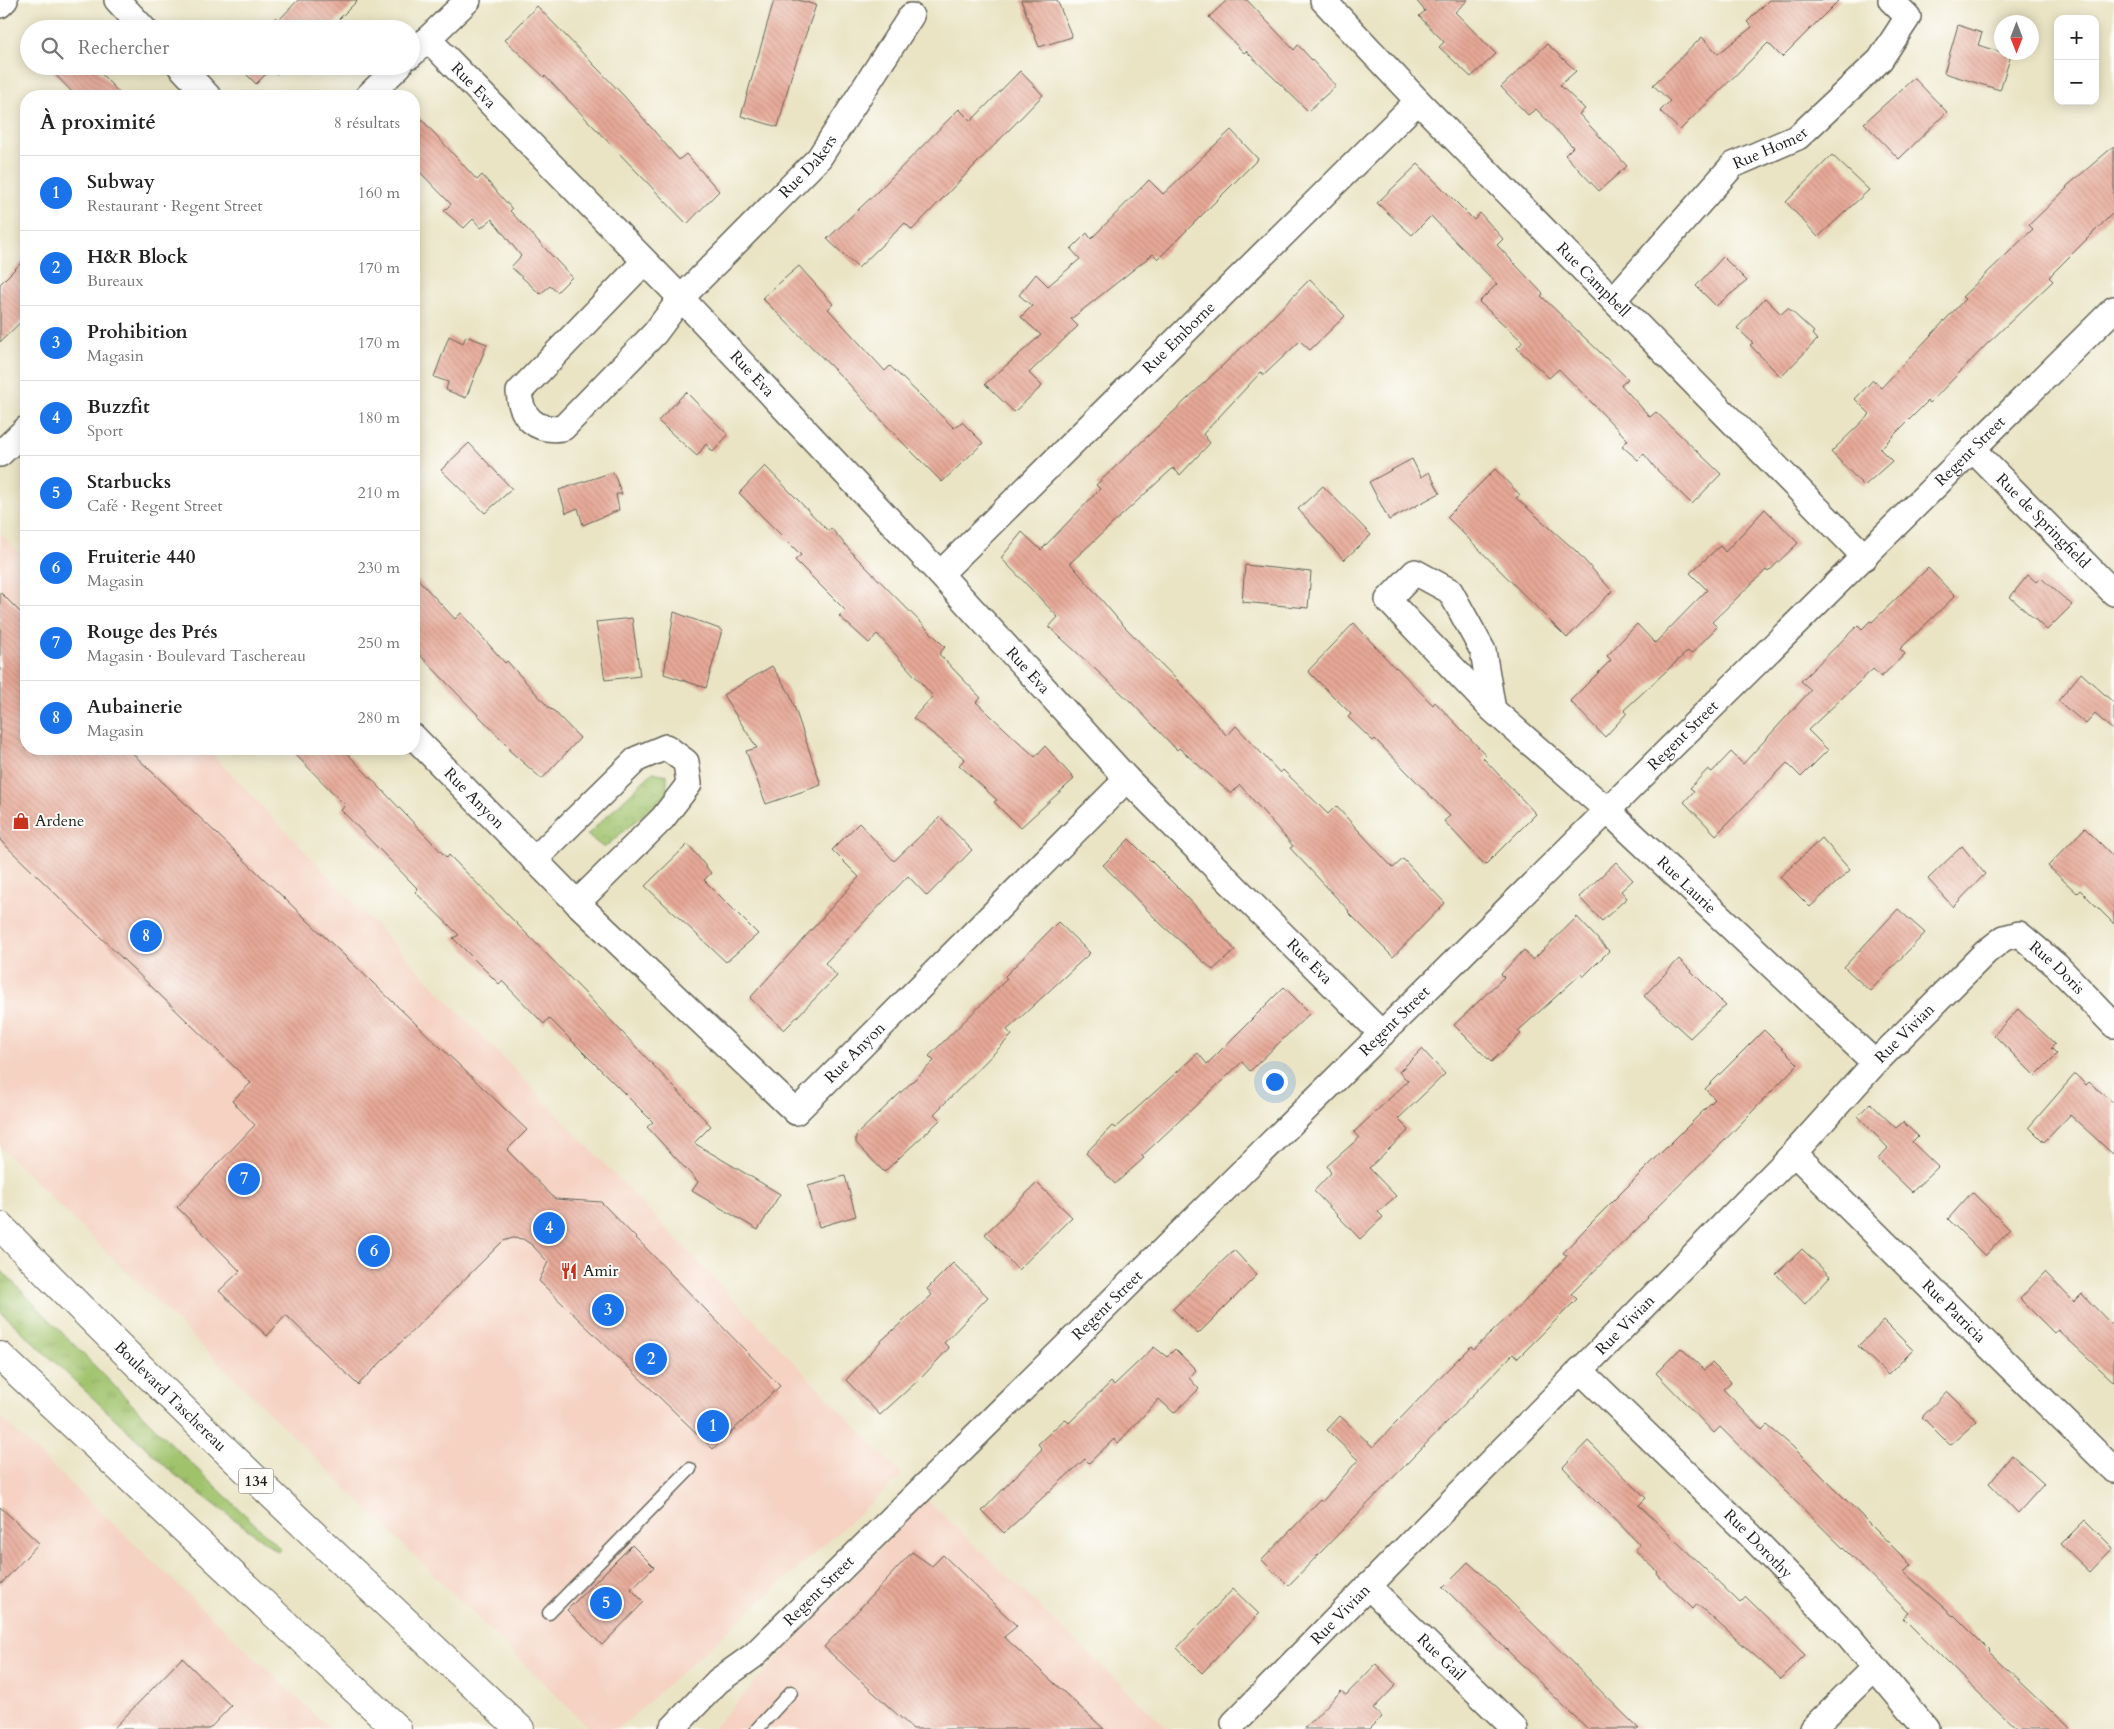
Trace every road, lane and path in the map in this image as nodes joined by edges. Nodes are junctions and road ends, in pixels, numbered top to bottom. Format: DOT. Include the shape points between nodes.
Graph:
graph roads {
  1 [pos="5,0"];
  2 [pos="117,0"];
  3 [pos="468,0"];
  4 [pos="1323,0"];
  5 [pos="1891,0"];
  6 [pos="0,5"];
  7 [pos="911,16"];
  8 [pos="136,20"];
  9 [pos="420,47"];
  10 [pos="188,75"];
  11 [pos="390,75"];
  12 [pos="202,90"];
  13 [pos="374,90"];
  14 [pos="1418,101"];
  15 [pos="644,262"];
  16 [pos="682,298"];
  17 [pos="1614,299"];
  18 [pos="2114,309"];
  19 [pos="20,436"];
  20 [pos="1972,449"];
  21 [pos="0,454"];
  22 [pos="1865,557"];
  23 [pos="940,574"];
  24 [pos="2114,593"];
  25 [pos="1493,710"];
  26 [pos="420,742"];
  27 [pos="1127,779"];
  28 [pos="1608,811"];
  29 [pos="534,860"];
  30 [pos="577,903"];
  31 [pos="2019,934"];
  32 [pos="2114,1025"];
  33 [pos="1382,1034"];
  34 [pos="1874,1064"];
  35 [pos="1794,1153"];
  36 [pos="0,1226"];
  37 [pos="0,1356"];
  38 [pos="1580,1370"];
  39 [pos="690,1469"];
  40 [pos="2114,1470"];
  41 [pos="1368,1586"];
  42 [pos="549,1613"];
  43 [pos="1874,1668"];
  44 [pos="791,1692"];
  45 [pos="1234,1723"];
  46 [pos="397,1729"];
  47 [pos="520,1729"];
  48 [pos="672,1729"];
  49 [pos="757,1729"];
  50 [pos="1515,1729"];
  51 [pos="1812,1729"];
  52 [pos="1926,1729"];
  1 -- 6 [label="street"];
  2 -- 8 [label="street"];
  3 -- 9 [label="street"];
  4 -- 14 [label="street, Rue Campbell"];
  5 -- 17 [label="street, Rue Homer" via="1908,17 1880,60 1798,137 1733,165"];
  7 -- 16 [label="street, Rue Dakers" via="819,158"];
  9 -- 15 [label="street, Rue Eva"];
  10 -- 12 [label="street"];
  11 -- 13 [label="street"];
  14 -- 17 [label="street, Rue Campbell"];
  14 -- 23 [label="street, Rue Emborne"];
  15 -- 16 [label="street, Rue Eva"];
  15 -- 16 [label="street" via="519,392 520,406 529,420 549,430 563,428 656,333"];
  16 -- 23 [label="street, Rue Eva"];
  17 -- 22 [label="street, Rue Campbell"];
  18 -- 20 [label="street, Regent Street"];
  19 -- 21 [label="street"];
  20 -- 22 [label="street, Regent Street"];
  20 -- 24 [label="street, Rue de Springfield"];
  22 -- 28 [label="street, Regent Street"];
  23 -- 27 [label="street, Rue Eva"];
  25 -- 25 [label="street, Rue Laurie" via="1388,600 1415,572 1450,590 1483,651"];
  25 -- 28 [label="street, Rue Laurie"];
  26 -- 29 [label="street, Rue Anyon"];
  27 -- 30 [label="street, Rue Anyon" via="796,1112"];
  27 -- 33 [label="street, Rue Eva"];
  28 -- 33 [label="street, Regent Street"];
  28 -- 34 [label="street, Rue Laurie"];
  29 -- 30 [label="street, Rue Anyon"];
  29 -- 30 [label="street" via="637,759 666,747 686,762 689,784 663,818"];
  31 -- 32 [label="street, Rue Doris" via="2057,966"];
  31 -- 34 [label="street, Rue Vivian" via="2004,938 1986,952"];
  33 -- 48 [label="street, Regent Street" via="753,1656 718,1681"];
  34 -- 35 [label="street, Rue Vivian"];
  35 -- 38 [label="street, Rue Vivian"];
  35 -- 40 [label="street, Rue Patricia"];
  36 -- 47 [label="main road, Boulevard Taschereau / 134" via="233,1459"];
  37 -- 46 [label="main road"];
  38 -- 41 [label="street, Rue Vivian"];
  38 -- 43 [label="street, Rue Dorothy" via="1755,1540 1849,1636"];
  39 -- 42 [label="lane"];
  41 -- 45 [label="street, Rue Vivian"];
  41 -- 50 [label="street, Rue Gail"];
  43 -- 51 [label="street"];
  43 -- 52 [label="street, Rue Dorothy"];
  44 -- 49 [label="lane"];
}
